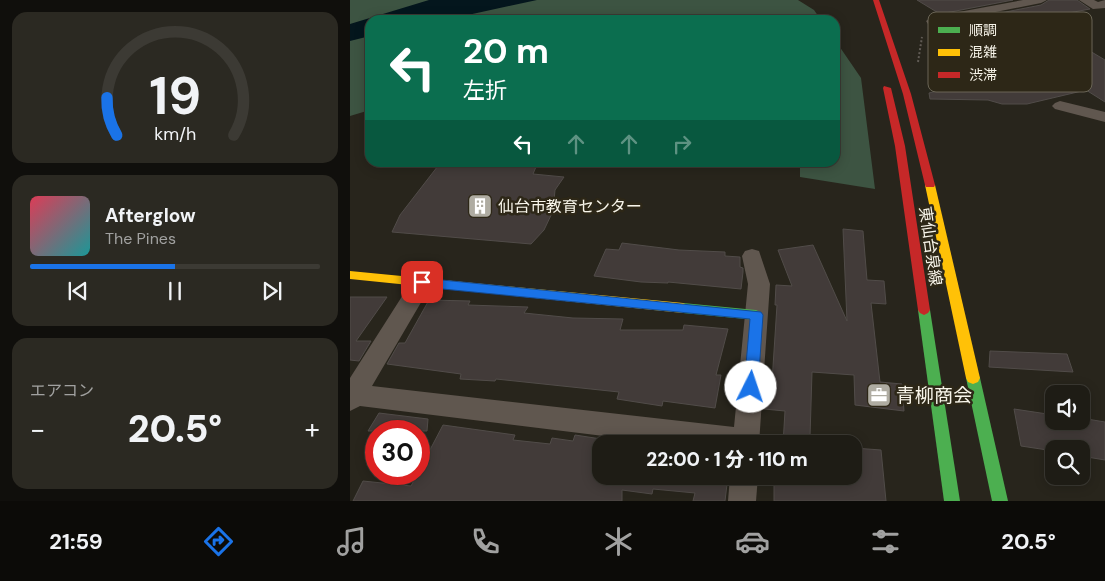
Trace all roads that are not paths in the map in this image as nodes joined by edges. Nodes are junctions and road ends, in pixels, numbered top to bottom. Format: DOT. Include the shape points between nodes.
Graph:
graph roads {
  1 [pos="876,0"];
  2 [pos="988,0"];
  3 [pos="1041,0"];
  4 [pos="1085,0"];
  5 [pos="1105,4"];
  6 [pos="1000,7"];
  7 [pos="974,12"];
  8 [pos="884,76"];
  9 [pos="1060,106"];
  10 [pos="1105,117"];
  11 [pos="752,256"];
  12 [pos="350,275"];
  13 [pos="422,282"];
  14 [pos="756,315"];
  15 [pos="351,396"];
  16 [pos="687,435"];
  17 [pos="747,435"];
  18 [pos="743,485"];
  19 [pos="742,501"];
  20 [pos="952,501"];
  21 [pos="1000,501"];
  1 -- 21 [label="street" via="907,94 924,160"];
  2 -- 6 [label="street"];
  3 -- 6 [label="street"];
  4 -- 5 [label="street" via="1097,6"];
  6 -- 7 [label="street"];
  8 -- 20 [label="street, 東仙台泉線" via="900,146"];
  9 -- 10 [label="street"];
  11 -- 14 [label="street" via="759,284"];
  12 -- 13 [label="street"];
  13 -- 14 [label="street"];
  13 -- 15 [label="street"];
  14 -- 17 [label="street"];
  15 -- 16 [label="street"];
  18 -- 19 [label="street"];
}
